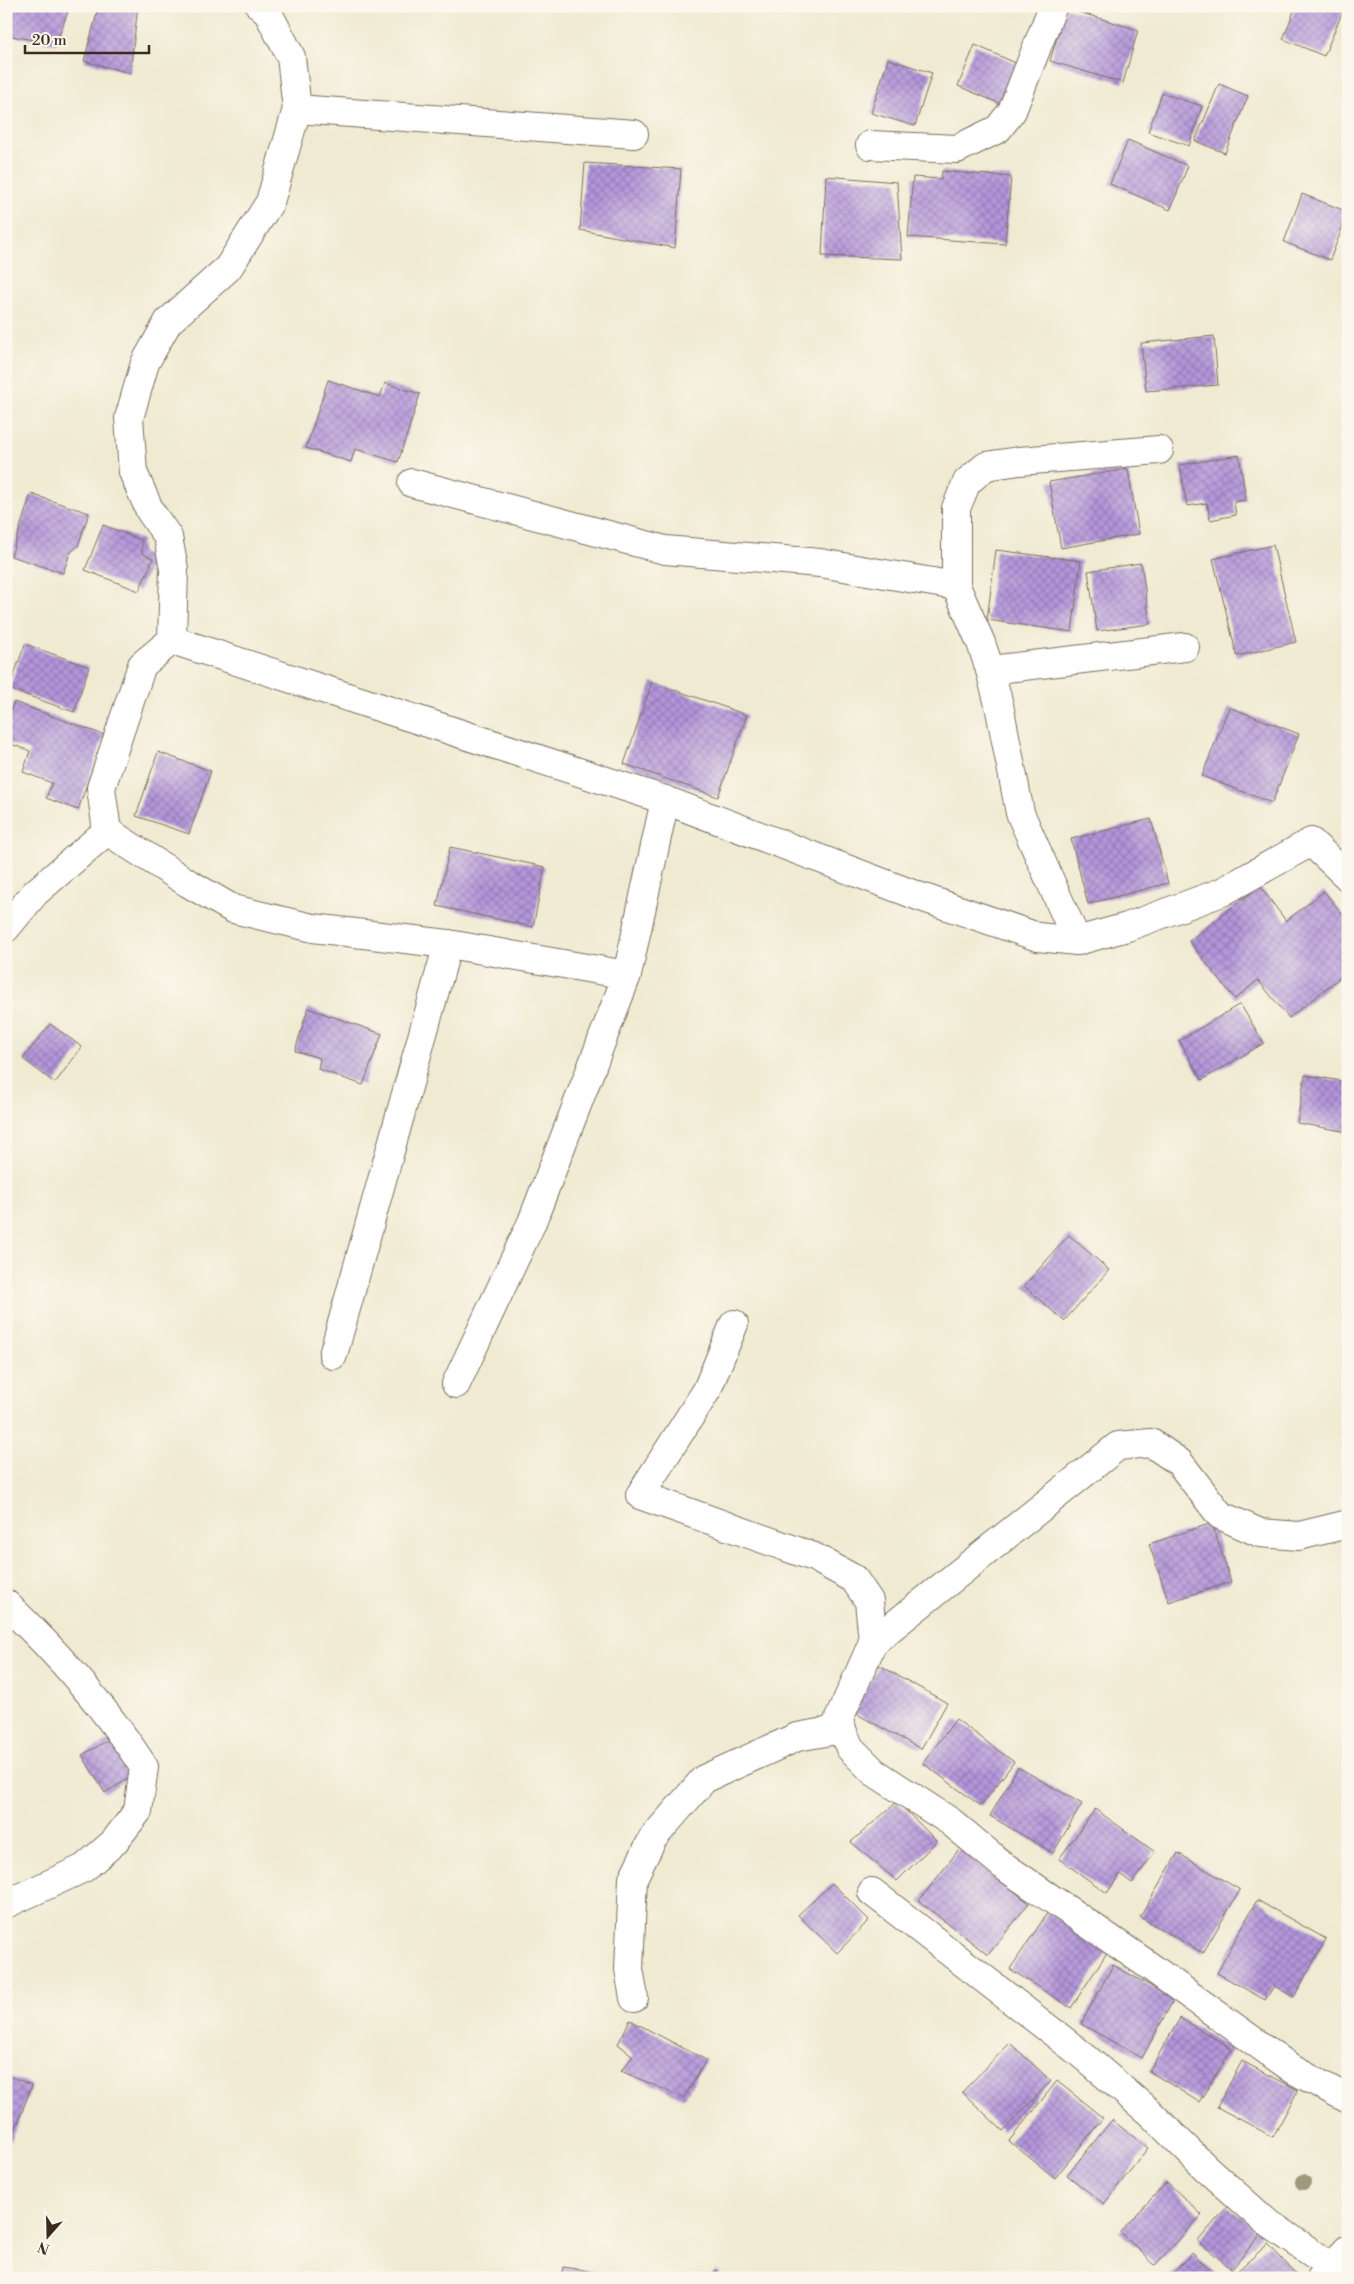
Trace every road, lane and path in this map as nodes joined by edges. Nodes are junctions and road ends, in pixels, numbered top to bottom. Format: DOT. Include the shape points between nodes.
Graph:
graph roads {
  1 [pos="260,6"];
  2 [pos="1053,6"];
  3 [pos="298,109"];
  4 [pos="634,134"];
  5 [pos="870,145"];
  6 [pos="1159,450"];
  7 [pos="412,483"];
  8 [pos="956,586"];
  9 [pos="172,640"];
  10 [pos="1185,647"];
  11 [pos="990,670"];
  12 [pos="665,800"];
  13 [pos="107,832"];
  14 [pos="1348,877"];
  15 [pos="6,928"];
  16 [pos="1076,940"];
  17 [pos="448,944"];
  18 [pos="627,975"];
  19 [pos="734,1324"];
  20 [pos="333,1355"];
  21 [pos="456,1384"];
  22 [pos="1348,1524"];
  23 [pos="6,1604"];
  24 [pos="873,1642"];
  25 [pos="842,1730"];
  26 [pos="872,1892"];
  27 [pos="6,1904"];
  28 [pos="634,1998"];
  29 [pos="1348,2099"];
  30 [pos="1333,2264"];
  1 -- 3 [label="street" via="268,13 291,57"];
  2 -- 5 [label="street" via="1012,111 998,129 957,149"];
  3 -- 4 [label="street"];
  3 -- 9 [label="street" via="270,202 228,268 168,322 145,363 129,418 134,472 150,511 168,537 173,561"];
  6 -- 8 [label="street" via="986,466 967,482 956,508"];
  7 -- 8 [label="street" via="665,550 820,563"];
  8 -- 11 [label="street"];
  9 -- 12 [label="street"];
  9 -- 13 [label="street" via="142,664 101,788"];
  10 -- 11 [label="street"];
  11 -- 16 [label="street" via="1000,705 1020,813"];
  12 -- 16 [label="street" via="918,896 1038,937"];
  12 -- 18 [label="street"];
  13 -- 15 [label="street" via="35,893"];
  13 -- 17 [label="street" via="233,909 313,928"];
  14 -- 16 [label="street" via="1311,842 1222,892 1127,928"];
  17 -- 18 [label="street"];
  17 -- 20 [label="street"];
  18 -- 21 [label="street" via="532,1222"];
  19 -- 24 [label="street" via="707,1390 640,1495 814,1557 854,1579 869,1601"];
  22 -- 24 [label="street" via="1299,1536 1260,1533 1220,1515 1179,1462 1151,1443 1118,1446"];
  23 -- 27 [label="street" via="48,1644 118,1726 144,1767 138,1811 113,1843 84,1868"];
  24 -- 25 [label="street" via="838,1721"];
  25 -- 28 [label="street" via="797,1737 704,1779 653,1838 633,1878 629,1969"];
  25 -- 29 [label="street" via="850,1748 874,1772 951,1822 1005,1867 1294,2070"];
  26 -- 30 [label="street" via="1081,2054 1149,2112 1264,2220"];
}
